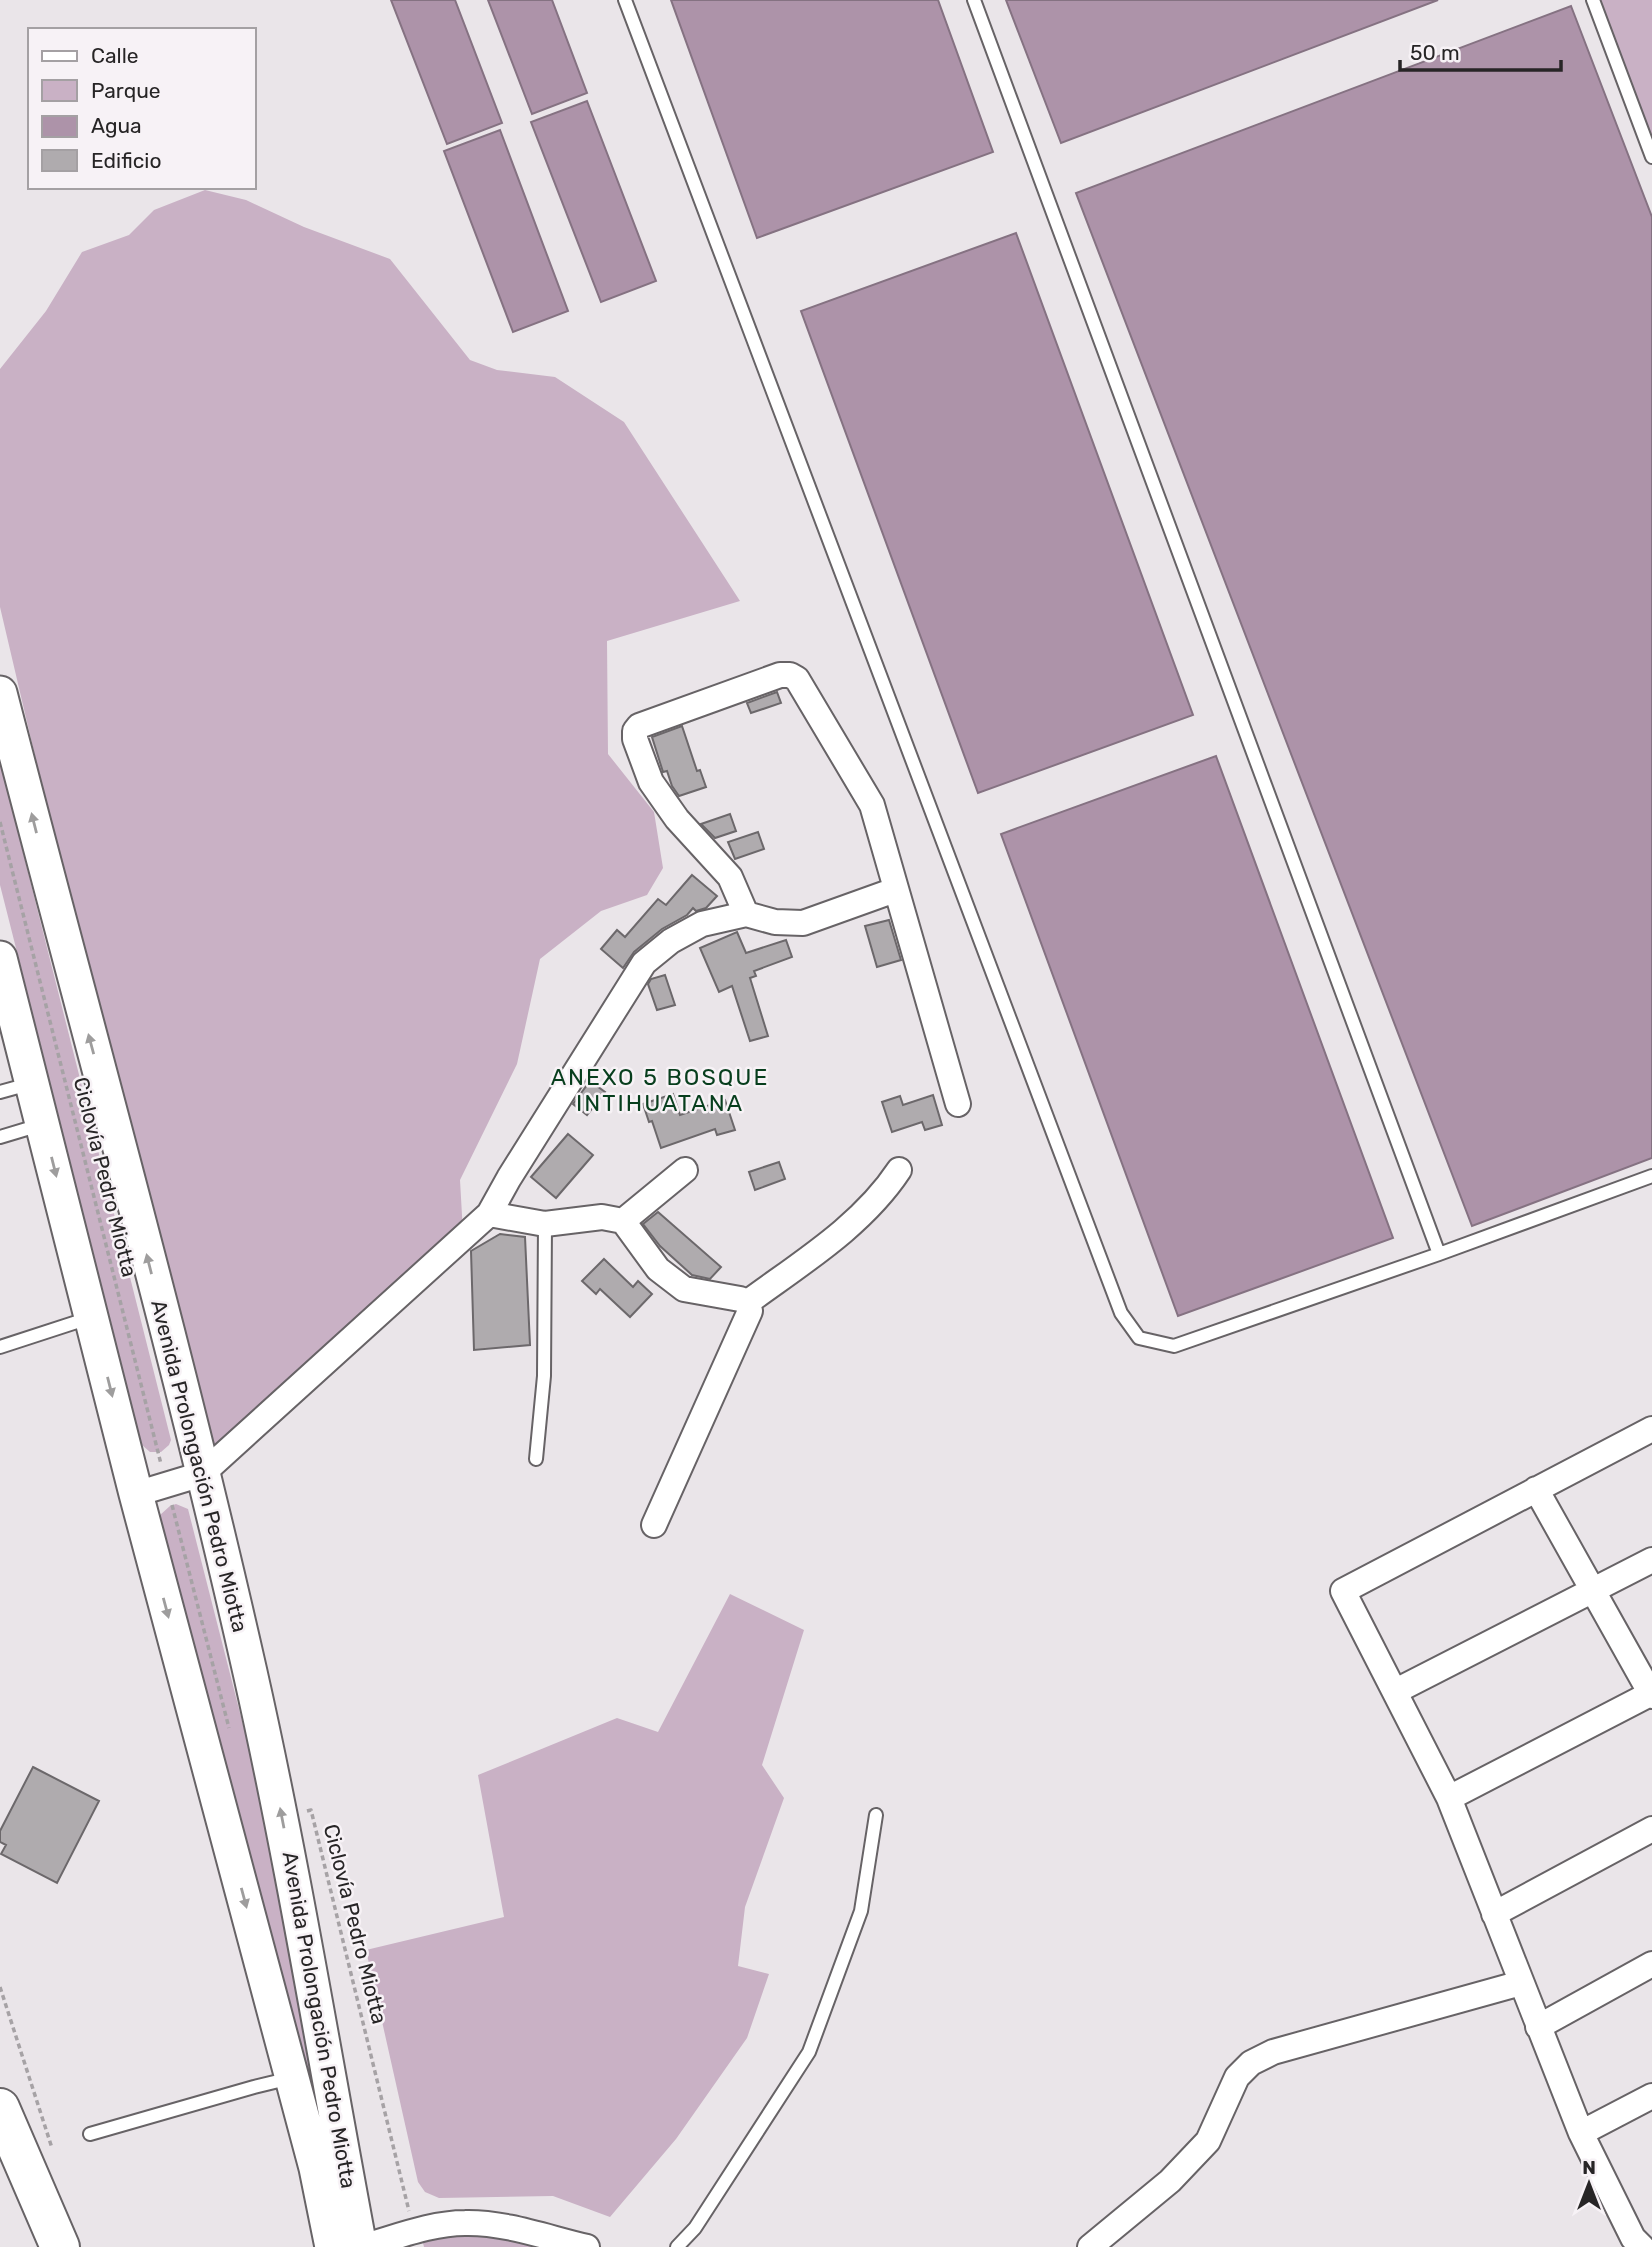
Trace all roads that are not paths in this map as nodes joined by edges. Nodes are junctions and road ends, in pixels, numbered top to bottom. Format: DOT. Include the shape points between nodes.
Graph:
graph roads {
  1 [pos="625,0"];
  2 [pos="974,0"];
  3 [pos="1593,0"];
  4 [pos="1652,157"];
  5 [pos="0,693"];
  6 [pos="895,890"];
  7 [pos="746,914"];
  8 [pos="0,958"];
  9 [pos="33,1083"];
  10 [pos="0,1092"];
  11 [pos="958,1104"];
  12 [pos="43,1123"];
  13 [pos="0,1137"];
  14 [pos="685,1170"];
  15 [pos="899,1170"];
  16 [pos="1652,1176"];
  17 [pos="489,1214"];
  18 [pos="623,1221"];
  19 [pos="545,1224"];
  20 [pos="1439,1254"];
  21 [pos="748,1303"];
  22 [pos="93,1317"];
  23 [pos="0,1347"];
  24 [pos="1652,1429"];
  25 [pos="536,1459"];
  26 [pos="202,1474"];
  27 [pos="1536,1489"];
  28 [pos="151,1490"];
  29 [pos="654,1525"];
  30 [pos="1652,1560"];
  31 [pos="1593,1591"];
  32 [pos="1396,1691"];
  33 [pos="1652,1694"];
  34 [pos="1449,1798"];
  35 [pos="876,1815"];
  36 [pos="1652,1829"];
  37 [pos="1494,1914"];
  38 [pos="1652,1964"];
  39 [pos="1521,1983"];
  40 [pos="1538,2027"];
  41 [pos="292,2078"];
  42 [pos="1652,2096"];
  43 [pos="0,2108"];
  44 [pos="0,2117"];
  45 [pos="1581,2133"];
  46 [pos="90,2134"];
  47 [pos="39,2247"];
  48 [pos="60,2247"];
  49 [pos="332,2247"];
  50 [pos="360,2247"];
  51 [pos="587,2247"];
  52 [pos="677,2247"];
  53 [pos="1090,2247"];
  54 [pos="1642,2247"];
  1 -- 20 [label="lane" via="1121,1313 1139,1338 1174,1346"];
  2 -- 20 [label="lane"];
  3 -- 4 [label="lane"];
  26 -- 5 [label="main road, Avenida Prolongación Pedro Miotta, one-way"];
  6 -- 7 [label="street" via="803,923"];
  6 -- 7 [label="street" via="872,805 797,679 780,675 635,731 652,782 677,819 730,877"];
  6 -- 11 [label="street"];
  7 -- 17 [label="street" via="702,924 644,963"];
  8 -- 9 [label="main road, Avenida Prolongación Pedro Miotta"];
  9 -- 10 [label="lane"];
  9 -- 12 [label="main road, Avenida Prolongación Pedro Miotta"];
  12 -- 13 [label="lane"];
  12 -- 22 [label="main road, Avenida Prolongación Pedro Miotta, one-way"];
  14 -- 18 [label="street"];
  15 -- 21 [label="street" via="882,1195 857,1218"];
  16 -- 20 [label="lane"];
  17 -- 19 [label="street"];
  17 -- 26 [label="street"];
  18 -- 19 [label="street" via="602,1217"];
  18 -- 21 [label="street" via="658,1269 684,1289"];
  19 -- 25 [label="lane" via="544,1376"];
  21 -- 29 [label="street" via="750,1311"];
  22 -- 23 [label="lane"];
  22 -- 28 [label="main road, Avenida Prolongación Pedro Miotta, one-way"];
  24 -- 27 [label="street"];
  26 -- 28 [label="street"];
  50 -- 26 [label="main road, Avenida Prolongación Pedro Miotta, one-way" via="282,1816"];
  27 -- 31 [label="street"];
  27 -- 32 [label="street" via="1343,1591"];
  28 -- 41 [label="main road, Avenida Prolongación Pedro Miotta, one-way"];
  30 -- 31 [label="street"];
  31 -- 32 [label="street"];
  31 -- 33 [label="street"];
  32 -- 34 [label="street"];
  33 -- 34 [label="street"];
  34 -- 37 [label="street"];
  35 -- 52 [label="lane" via="861,1911 809,2052 695,2228"];
  36 -- 37 [label="street"];
  37 -- 39 [label="street"];
  38 -- 40 [label="street"];
  39 -- 40 [label="street"];
  39 -- 53 [label="street" via="1273,2052 1251,2063 1237,2077 1208,2141 1170,2182"];
  40 -- 45 [label="street"];
  41 -- 46 [label="lane"];
  41 -- 49 [label="main road, Avenida Prolongación Pedro Miotta"];
  42 -- 45 [label="street"];
  43 -- 48 [label="highway"];
  44 -- 47 [label="highway"];
  45 -- 54 [label="street" via="1633,2238"];
  50 -- 51 [label="street" via="465,2222"];
}
